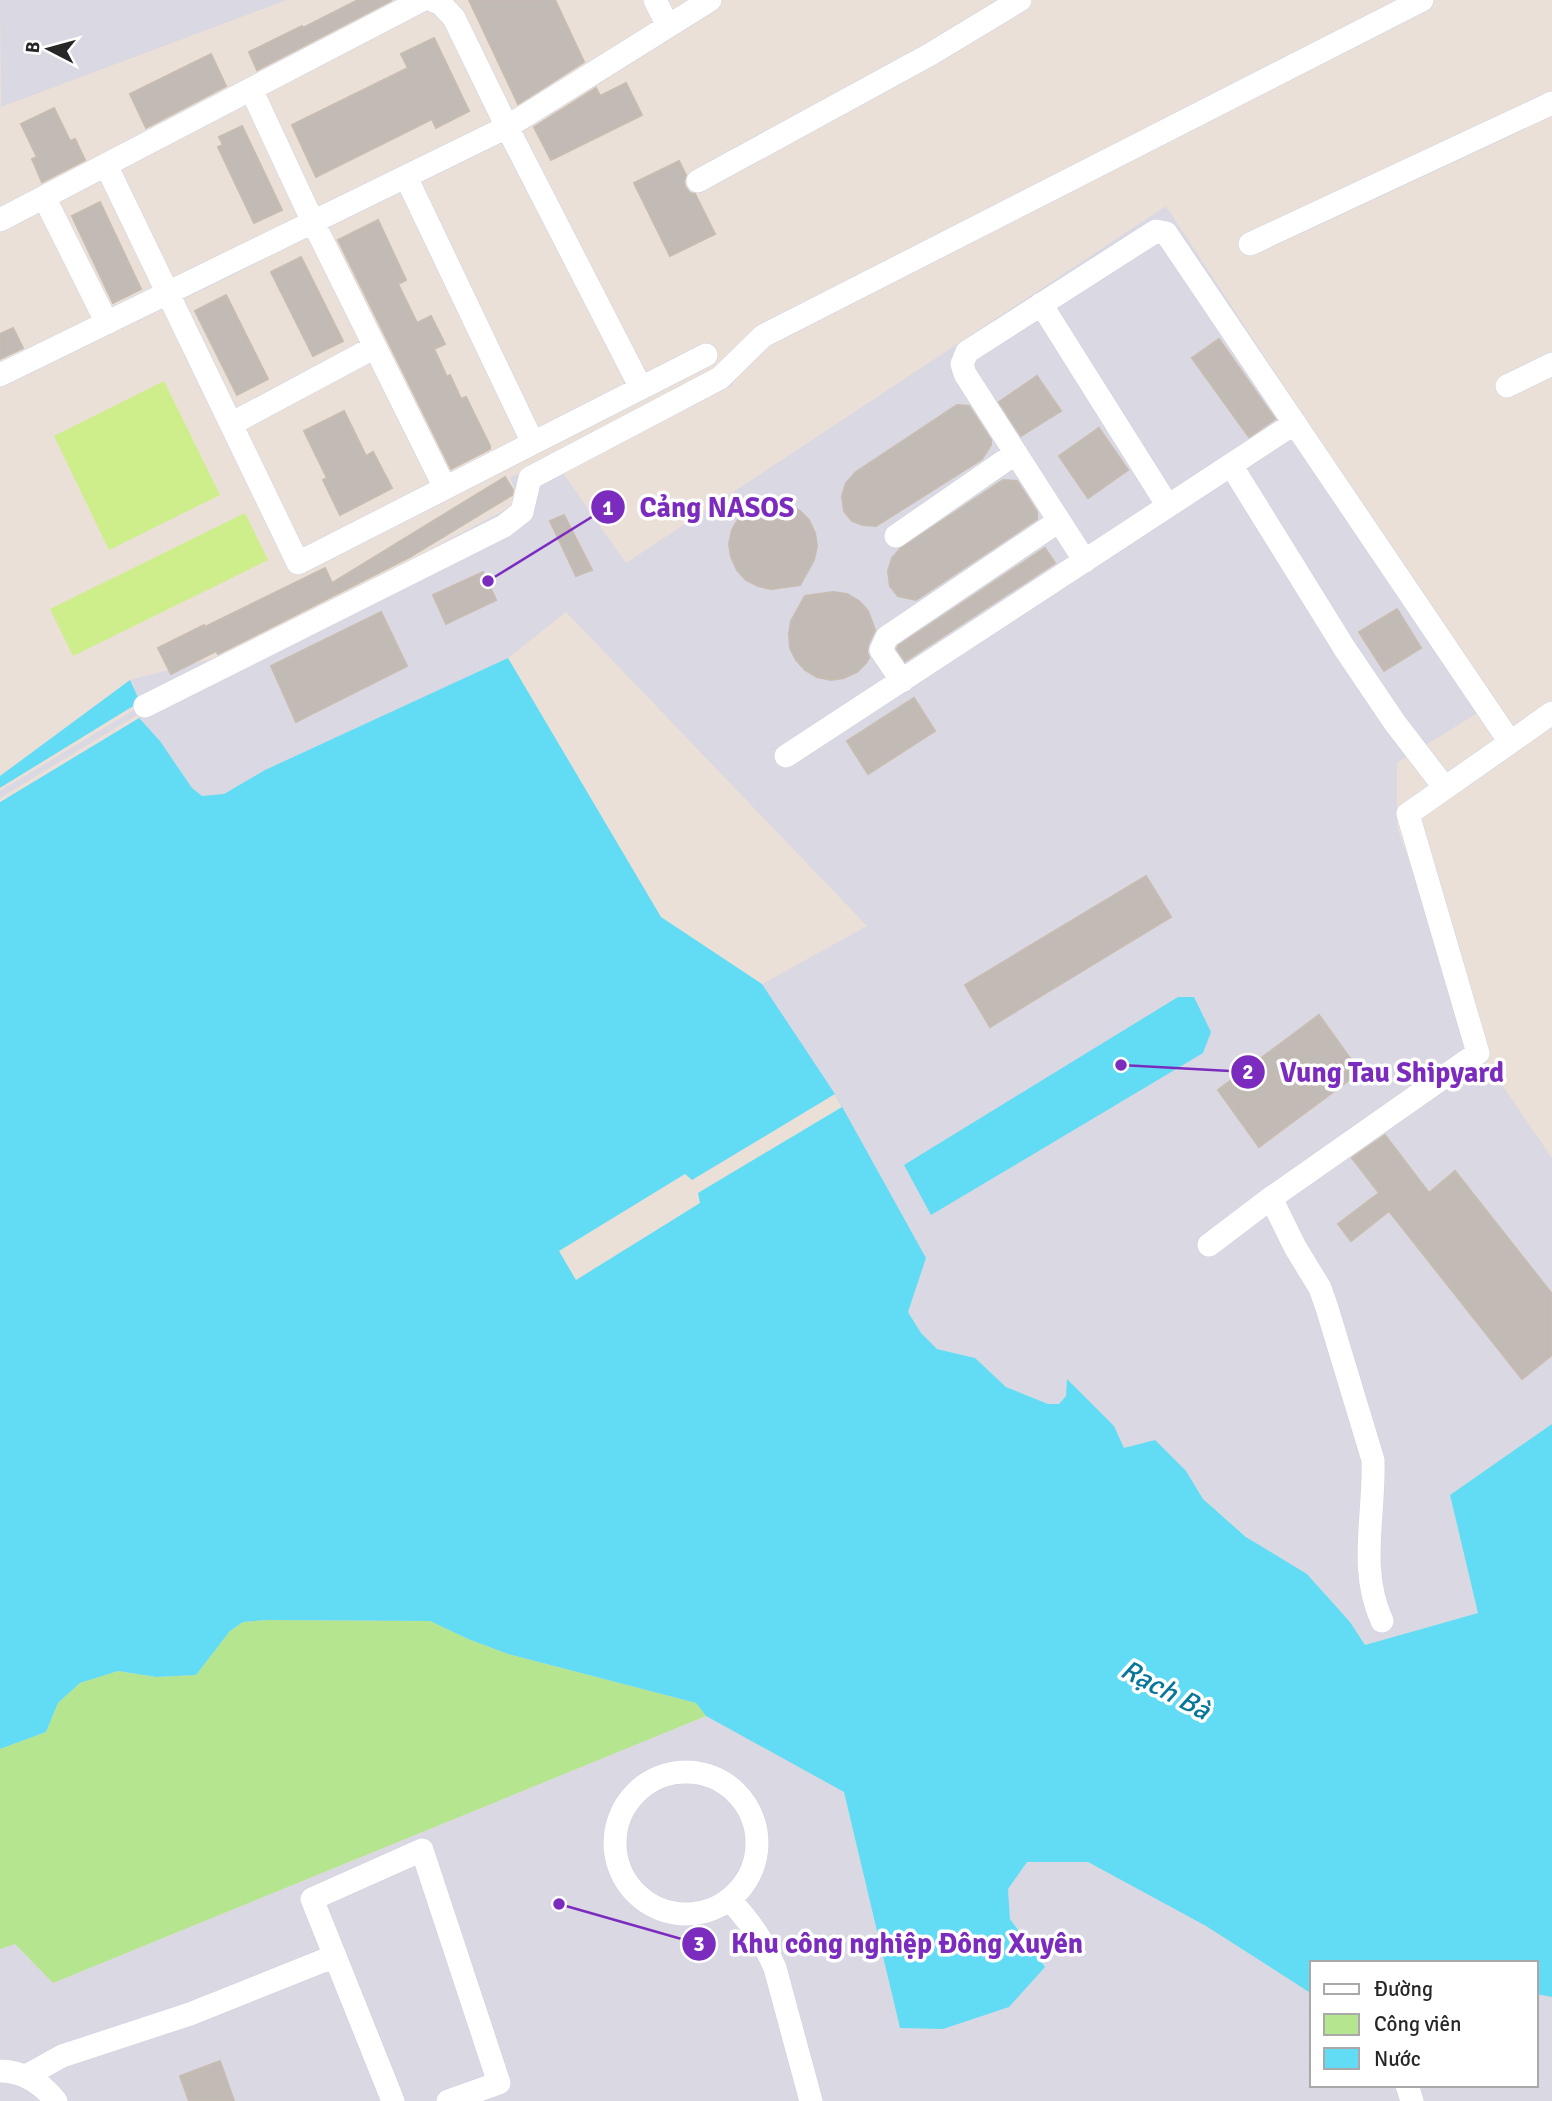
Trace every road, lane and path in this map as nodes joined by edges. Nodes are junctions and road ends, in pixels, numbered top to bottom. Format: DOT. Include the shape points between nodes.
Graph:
graph roads {
  1 [pos="422,0"];
  2 [pos="432,0"];
  3 [pos="655,0"];
  4 [pos="710,0"];
  5 [pos="1020,0"];
  6 [pos="1422,0"];
  7 [pos="668,26"];
  8 [pos="251,89"];
  9 [pos="1552,103"];
  10 [pos="507,128"];
  11 [pos="106,164"];
  12 [pos="406,177"];
  13 [pos="698,181"];
  14 [pos="44,197"];
  15 [pos="0,220"];
  16 [pos="313,222"];
  17 [pos="1250,244"];
  18 [pos="167,293"];
  19 [pos="1041,304"];
  20 [pos="107,323"];
  21 [pos="375,347"];
  22 [pos="706,355"];
  23 [pos="1552,363"];
  24 [pos="0,375"];
  25 [pos="1507,386"];
  26 [pos="641,388"];
  27 [pos="1295,423"];
  28 [pos="231,424"];
  29 [pos="533,443"];
  30 [pos="1016,453"];
  31 [pos="1231,465"];
  32 [pos="445,488"];
  33 [pos="1168,506"];
  34 [pos="1059,522"];
  35 [pos="896,536"];
  36 [pos="1085,561"];
  37 [pos="902,681"];
  38 [pos="145,706"];
  39 [pos="1552,713"];
  40 [pos="1510,742"];
  41 [pos="786,756"];
  42 [pos="1445,788"];
  43 [pos="1271,1198"];
  44 [pos="1209,1245"];
  45 [pos="1382,1621"];
  46 [pos="730,1900"];
  47 [pos="335,1956"];
  48 [pos="0,2071"];
  49 [pos="26,2076"];
  50 [pos="56,2101"];
  51 [pos="393,2101"];
  52 [pos="448,2101"];
  53 [pos="811,2101"];
  1 -- 8 [label="street"];
  2 -- 10 [label="street" via="454,18"];
  3 -- 7 [label="street"];
  4 -- 7 [label="street"];
  5 -- 13 [label="street"];
  6 -- 38 [label="street" via="764,336 720,378 530,478 522,512 504,526"];
  7 -- 10 [label="street"];
  8 -- 11 [label="street"];
  8 -- 16 [label="street"];
  9 -- 17 [label="street"];
  10 -- 12 [label="street"];
  10 -- 26 [label="street"];
  11 -- 14 [label="street"];
  11 -- 18 [label="street"];
  12 -- 16 [label="street"];
  12 -- 29 [label="street"];
  14 -- 15 [label="street"];
  14 -- 20 [label="street"];
  16 -- 18 [label="street"];
  16 -- 21 [label="street"];
  18 -- 20 [label="street"];
  18 -- 28 [label="street"];
  19 -- 27 [label="street" via="1156,231 1166,233"];
  19 -- 30 [label="street" via="967,352 962,364"];
  19 -- 33 [label="street"];
  20 -- 24 [label="street"];
  21 -- 28 [label="street"];
  21 -- 32 [label="street"];
  22 -- 26 [label="street"];
  23 -- 25 [label="street"];
  26 -- 29 [label="street"];
  27 -- 31 [label="street"];
  27 -- 40 [label="street"];
  28 -- 32 [label="street" via="298,563"];
  29 -- 32 [label="street"];
  30 -- 34 [label="street"];
  30 -- 35 [label="street"];
  31 -- 33 [label="street"];
  31 -- 42 [label="street" via="1345,649"];
  33 -- 36 [label="street"];
  34 -- 36 [label="street"];
  34 -- 37 [label="street" via="887,637 881,650"];
  36 -- 37 [label="street"];
  37 -- 41 [label="street"];
  39 -- 40 [label="street"];
  40 -- 42 [label="street"];
  42 -- 43 [label="street" via="1408,814 1478,1053"];
  43 -- 44 [label="street"];
  43 -- 45 [label="street" via="1324,1298 1373,1460 1368,1568"];
  46 -- 46 [label="street" via="703,1913 673,1914 646,1903 625,1882 615,1853 617,1823 631,1797 654,1779 684,1771 713,1776 738,1793 753,1819 757,1849 749,1877"];
  46 -- 53 [label="street" via="750,1922 775,1968"];
  47 -- 49 [label="street" via="190,2014 62,2056"];
  47 -- 51 [label="street"];
  47 -- 52 [label="street" via="312,1899 422,1850 499,2082"];
  48 -- 49 [label="street"];
  49 -- 50 [label="street"];
}
